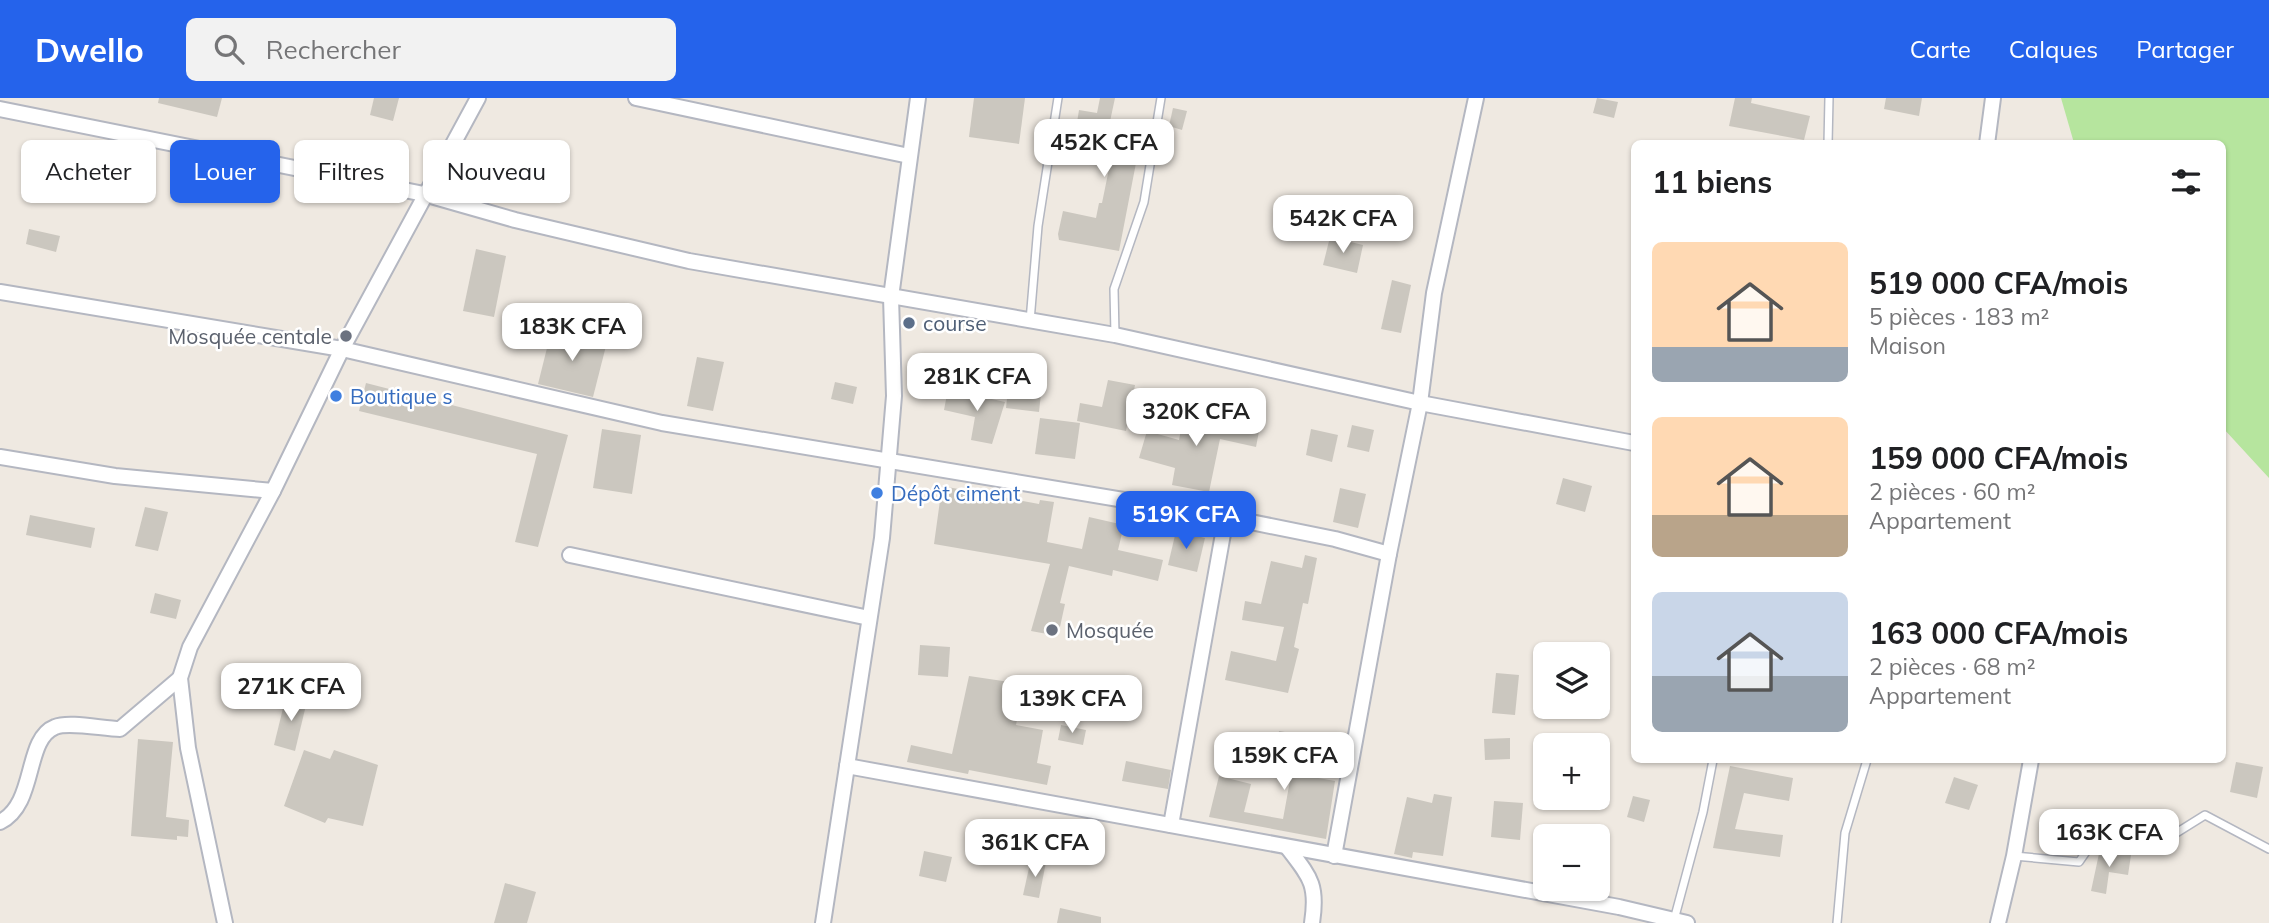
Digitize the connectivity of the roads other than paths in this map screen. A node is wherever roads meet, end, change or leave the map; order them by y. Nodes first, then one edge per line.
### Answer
1 (478, 98) edge
2 (636, 98) edge
3 (918, 98) edge
4 (1058, 98) edge
5 (1161, 98) edge
6 (1476, 98) edge
7 (1829, 98) edge
8 (1993, 98) edge
9 (0, 109) edge
10 (455, 140) edge
11 (1828, 140) edge
12 (1988, 140) edge
13 (909, 156) junction
14 (423, 194) edge
15 (423, 198) edge
16 (456, 203) edge
17 (0, 292) edge
18 (891, 297) junction
19 (1030, 321) junction
20 (1115, 335) junction
21 (342, 349) junction
22 (1420, 403) junction
23 (1631, 442) edge
24 (0, 457) edge
25 (891, 463) junction
26 (274, 491) junction
27 (1226, 517) junction
28 (1389, 554) junction
29 (570, 555) dead end
30 (869, 618) junction
31 (180, 678) junction
32 (1712, 763) edge
33 (1866, 763) edge
34 (2030, 763) edge
35 (847, 766) junction
36 (0, 822) edge
37 (1171, 825) junction
38 (1287, 846) junction
39 (2269, 849) edge
40 (1334, 856) junction
41 (2014, 856) junction
42 (1678, 922) edge
43 (225, 923) edge
44 (823, 923) edge
45 (1312, 923) edge
46 (1837, 923) edge
47 (1998, 923) edge

1 - 10 street
2 - 13 street
3 - 13 street
4 - 19 lane
5 - 20 lane
6 - 22 street
7 - 11 lane
8 - 12 street
9 - 14 street
13 - 18 street
15 - 21 street
16 - 18 street
17 - 21 street
18 - 19 street
18 - 25 street
19 - 20 street
20 - 22 street
21 - 25 street
21 - 26 street
22 - 23 street
22 - 28 street
24 - 26 street
25 - 27 street
25 - 30 street
26 - 31 street
27 - 28 street
27 - 37 street
28 - 40 street
29 - 30 street
30 - 35 street
31 - 36 street
31 - 43 street
32 - 42 lane
33 - 46 lane
34 - 41 street
35 - 37 street
35 - 44 street
37 - 38 street
38 - 40 street
38 - 45 street
39 - 41 lane
40 - 42 street
41 - 47 street

